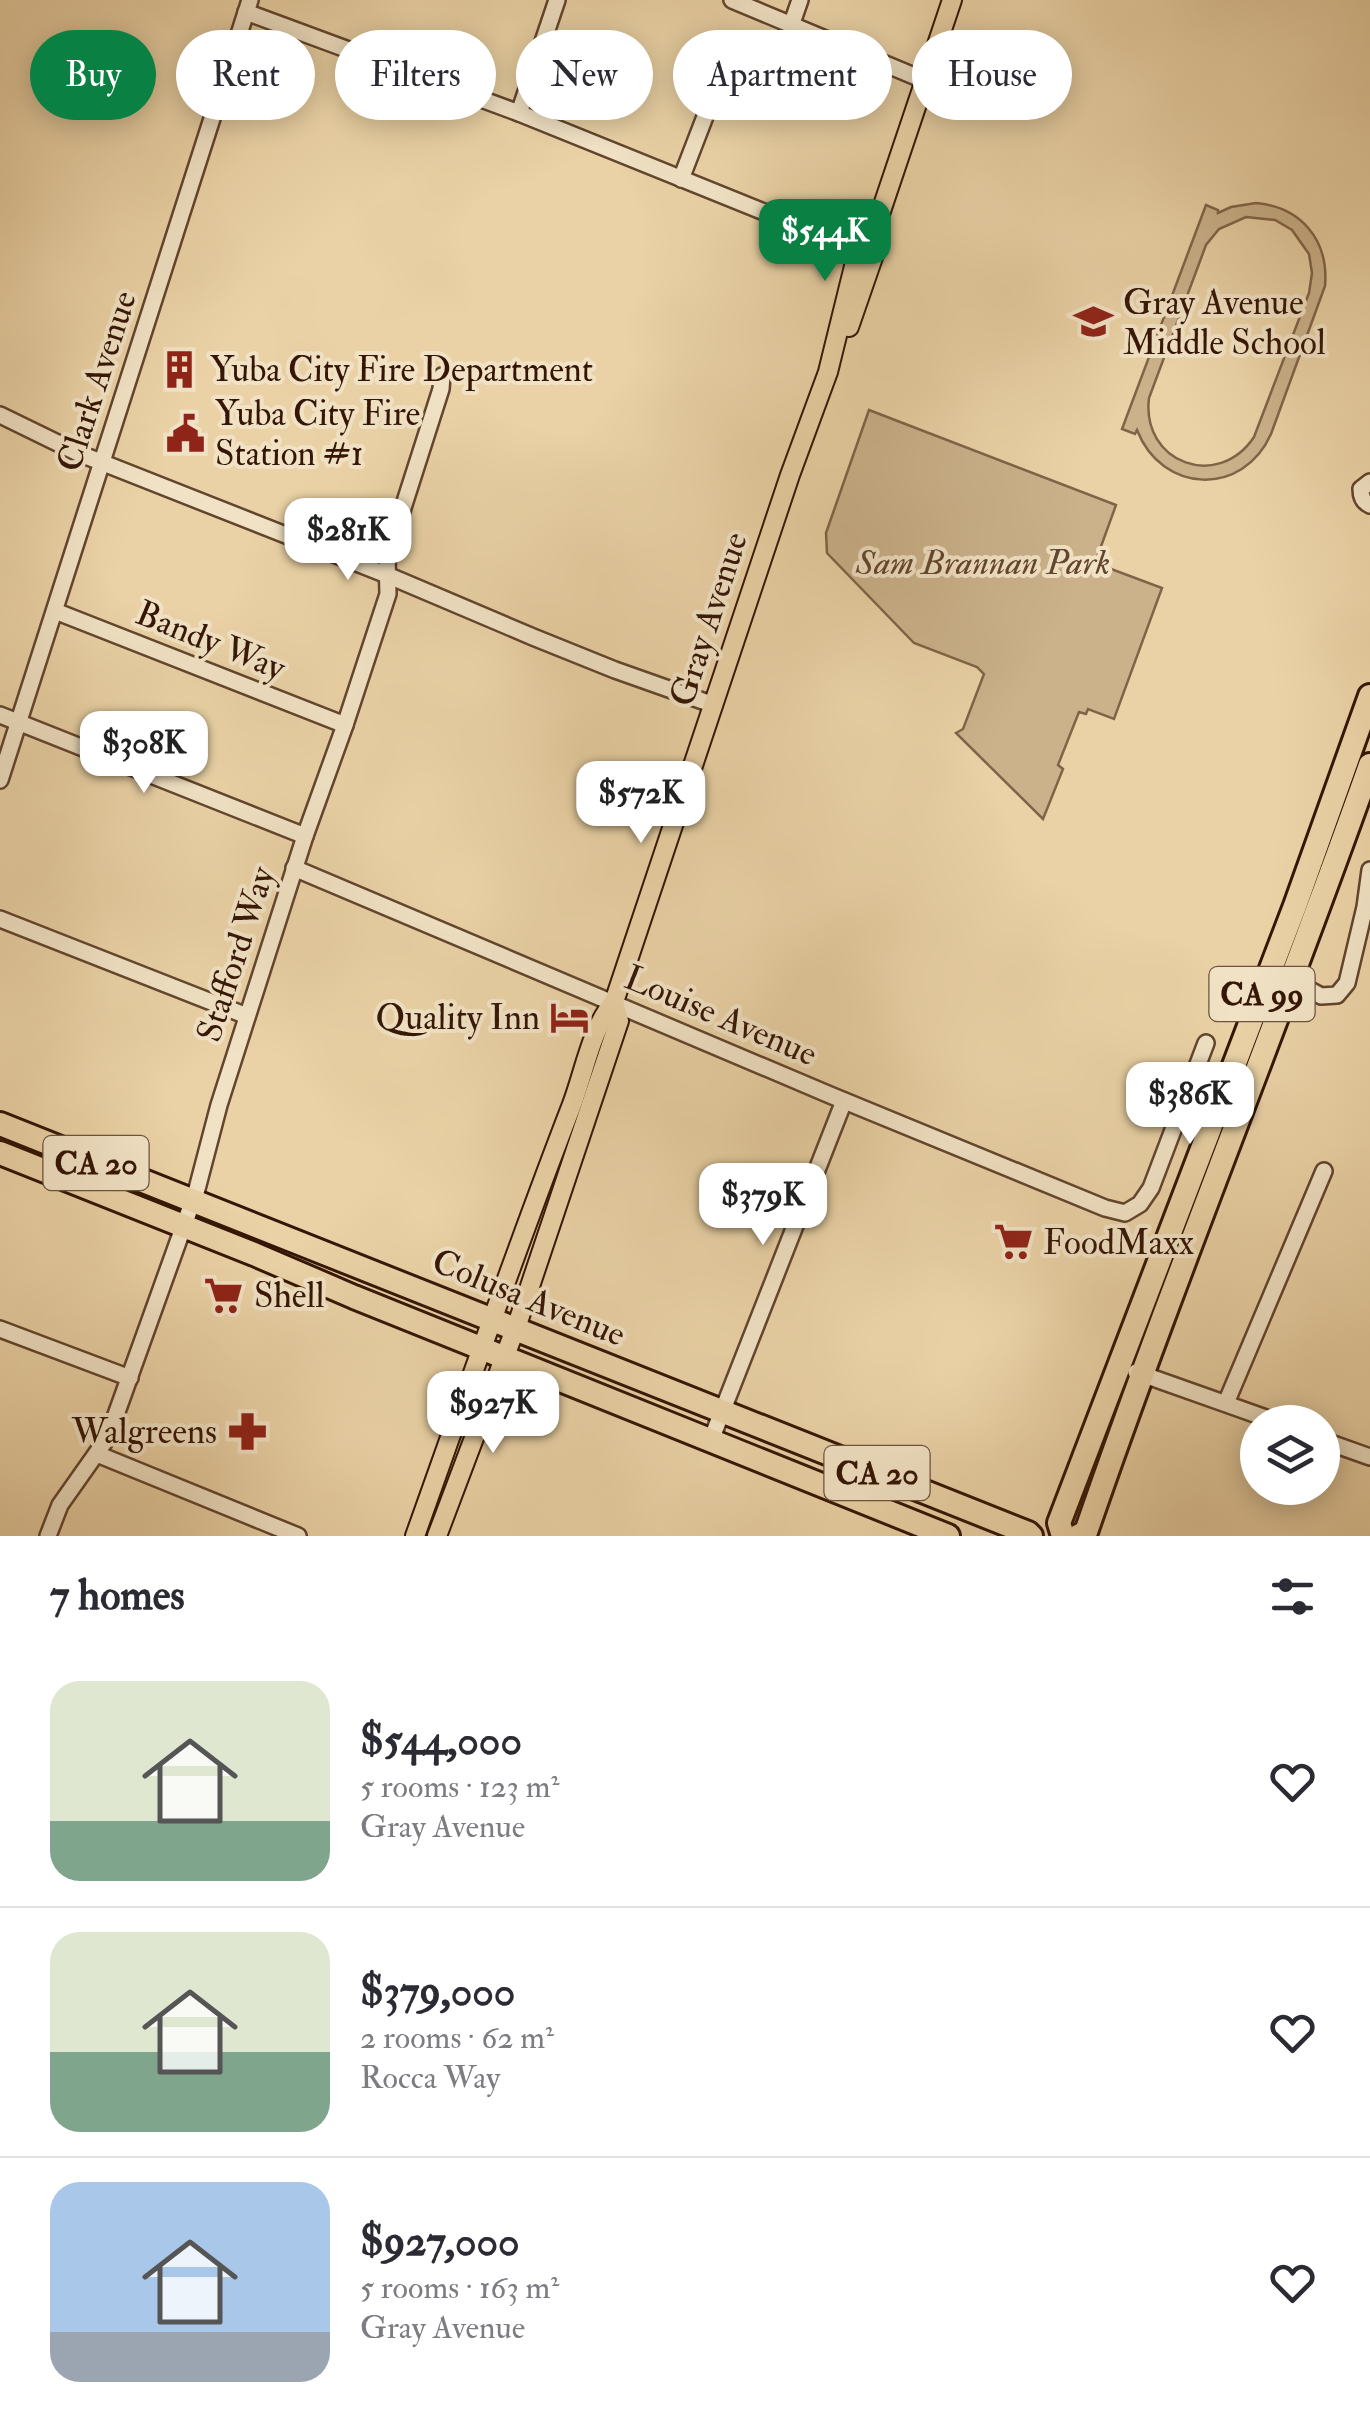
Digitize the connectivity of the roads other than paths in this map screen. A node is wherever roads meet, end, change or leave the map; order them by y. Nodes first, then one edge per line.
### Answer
1 (556, 0) edge
2 (732, 0) edge
3 (800, 0) edge
4 (952, 0) edge
5 (248, 6) edge
6 (792, 24) junction
7 (546, 30) edge
8 (942, 30) edge
9 (912, 74) edge
10 (516, 112) edge
11 (536, 120) edge
12 (704, 120) edge
13 (912, 120) edge
14 (681, 180) junction
15 (875, 229) junction
16 (858, 250) junction
17 (828, 372) junction
18 (442, 376) dead end
19 (0, 415) edge
20 (102, 462) junction
21 (1370, 482) edge
22 (1370, 505) edge
23 (387, 575) junction
24 (55, 611) junction
25 (1370, 696) edge
26 (714, 704) junction
27 (0, 715) edge
28 (18, 722) junction
29 (345, 725) junction
30 (1370, 765) edge
31 (0, 780) edge
32 (304, 836) junction
33 (294, 868) junction
34 (1370, 870) edge
35 (0, 919) edge
36 (1292, 980) junction
37 (614, 1002) junction
38 (247, 1016) junction
39 (1206, 1043) dead end
40 (844, 1101) junction
41 (0, 1124) edge
42 (0, 1153) edge
43 (1324, 1171) dead end
44 (192, 1201) junction
45 (184, 1226) junction
46 (493, 1320) junction
47 (515, 1329) junction
48 (0, 1330) edge
49 (482, 1348) junction
50 (504, 1358) junction
51 (1129, 1369) junction
52 (130, 1378) junction
53 (1226, 1403) junction
54 (1240, 1408) edge
55 (723, 1412) junction
56 (712, 1440) junction
57 (1340, 1447) edge
58 (97, 1454) junction
59 (1370, 1458) edge
60 (48, 1536) edge
61 (298, 1536) edge
62 (415, 1536) edge
63 (438, 1536) edge
64 (948, 1536) edge
65 (1030, 1536) edge
66 (1063, 1536) edge
67 (1078, 1536) edge

1 - 7 street
2 - 6 street
3 - 6 street
4 - 8 main road, Gray Avenue
5 - 10 street
5 - 20 street, Clark Avenue
6 - 9 street
11 - 14 street
12 - 14 street
13 - 15 main road, Gray Avenue
14 - 16 street
15 - 16 main road, Gray Avenue
15 - 17 main road, Gray Avenue
16 - 17 main road, Gray Avenue
17 - 26 main road, Gray Avenue
18 - 23 street, Stafford Way
19 - 20 street
20 - 23 street
20 - 24 street, Clark Avenue
21 - 22 street
23 - 26 street
23 - 29 street, Stafford Way
24 - 28 street, Clark Avenue
24 - 29 street, Bandy Way
25 - 51 highway, CA 99
26 - 37 main road, Gray Avenue
27 - 28 street
28 - 31 street, Clark Avenue
28 - 32 street
29 - 32 street, Stafford Way
30 - 36 highway, CA 99
32 - 33 street, Stafford Way
33 - 37 street, Louise Avenue
33 - 38 street, Stafford Way
34 - 36 street
35 - 38 street
36 - 51 highway, CA 99
37 - 40 street, Louise Avenue
37 - 46 main road, Gray Avenue
37 - 47 main road, Gray Avenue
38 - 44 street, Stafford Way
39 - 40 street, Louise Avenue
40 - 55 street
41 - 44 highway, Colusa Avenue / CA 20
42 - 45 highway, Colusa Avenue / CA 20
43 - 53 street
44 - 45 street, Stafford Way
44 - 46 highway, Colusa Avenue / CA 20
45 - 49 highway, Colusa Avenue / CA 20
45 - 52 street, Stafford Way
46 - 47 highway, Colusa Avenue / CA 20
46 - 49 main road, Gray Avenue
47 - 50 main road, Gray Avenue
47 - 55 highway, Colusa Avenue / CA 20
48 - 52 street
49 - 50 highway, Colusa Avenue / CA 20
49 - 62 main road, Gray Avenue
50 - 56 highway, Colusa Avenue / CA 20
50 - 63 main road, Gray Avenue
51 - 53 street
51 - 66 highway, CA 99
51 - 67 highway, CA 99
52 - 58 street, Stafford Way
53 - 54 street
55 - 56 street
55 - 65 highway, Colusa Avenue / CA 20
56 - 64 highway, Colusa Avenue / CA 20
57 - 59 street
58 - 60 street, Stafford Way
58 - 61 street

